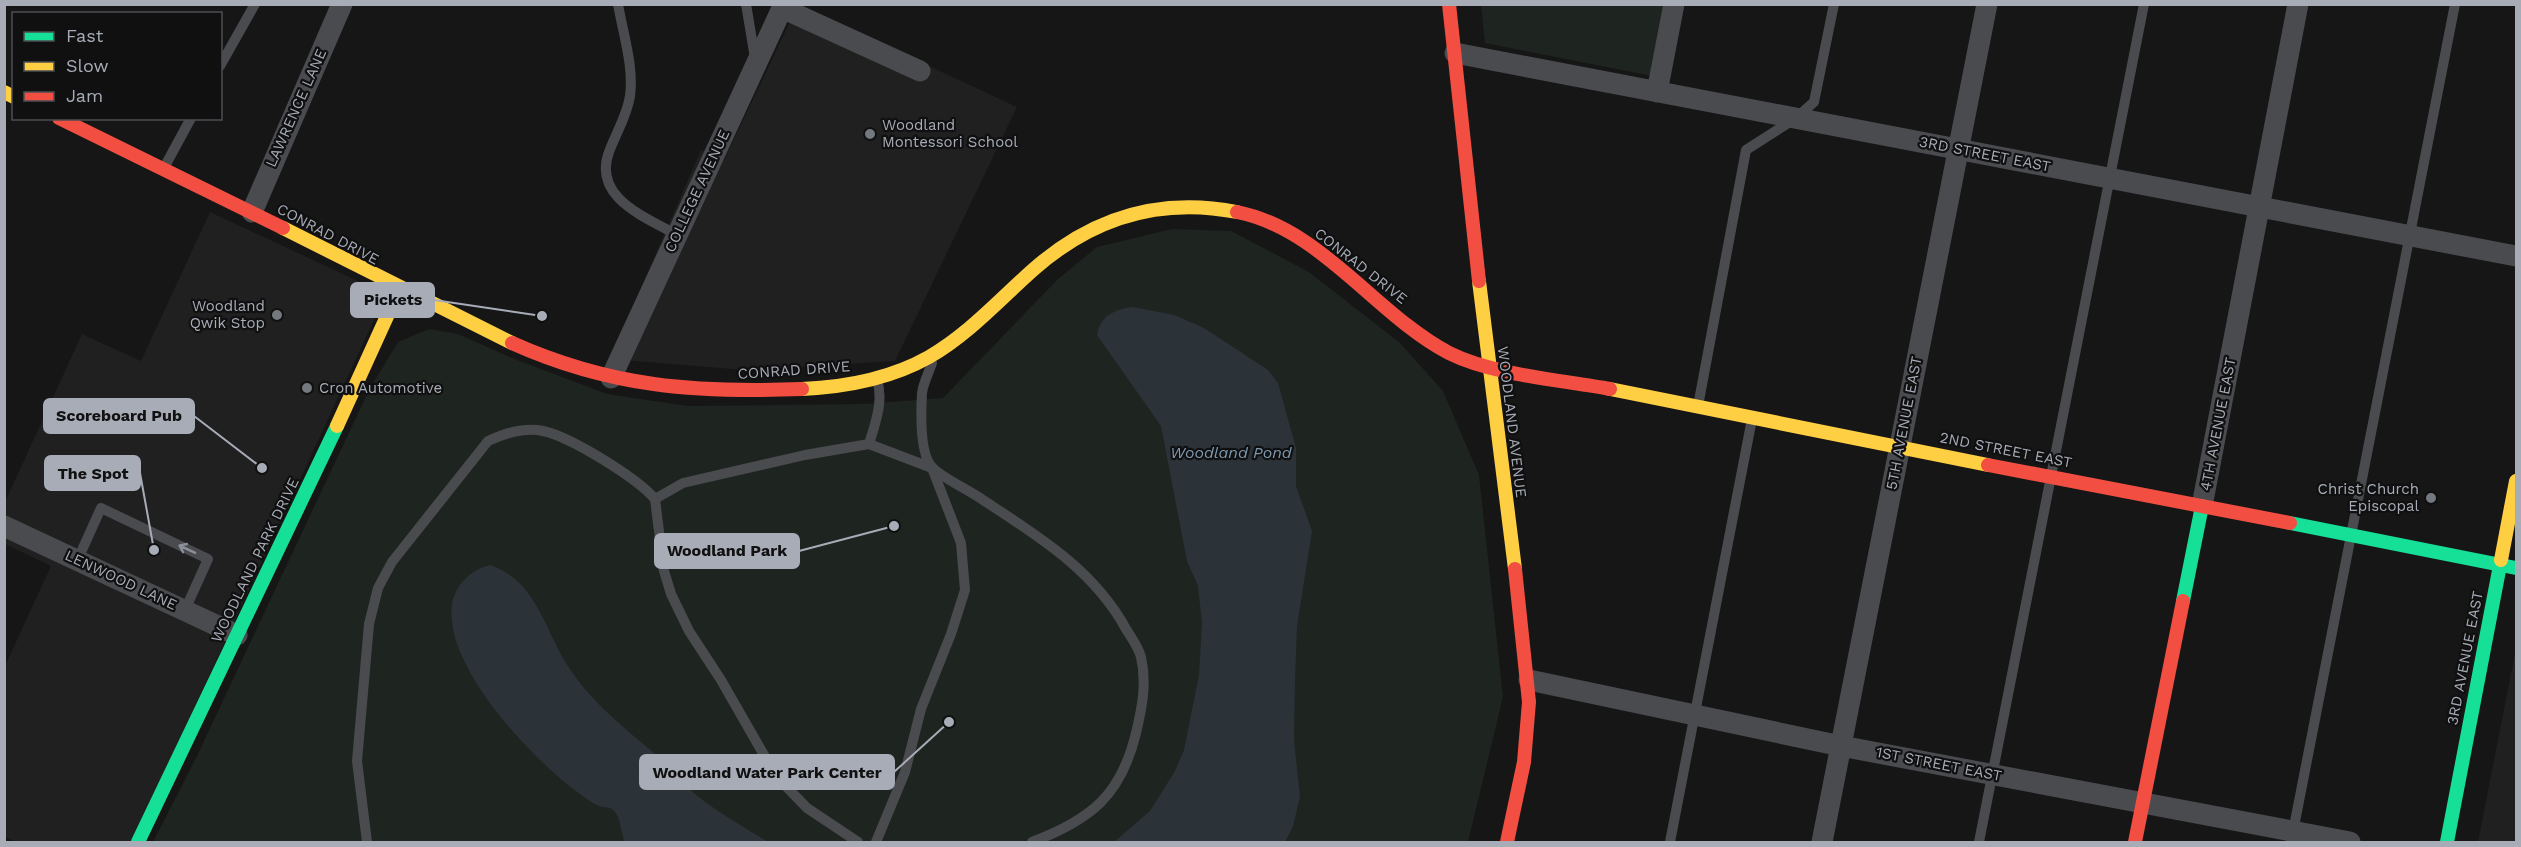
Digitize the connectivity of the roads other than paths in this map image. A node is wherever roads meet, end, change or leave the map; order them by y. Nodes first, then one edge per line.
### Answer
1 (255, 4) edge
2 (342, 4) edge
3 (618, 4) edge
4 (746, 4) edge
5 (1449, 4) edge
6 (1674, 4) edge
7 (1834, 4) edge
8 (1987, 4) edge
9 (2144, 4) edge
10 (2298, 4) edge
11 (2455, 4) edge
12 (783, 6) edge
13 (1455, 53) junction
14 (222, 62) edge
15 (756, 64) junction
16 (920, 71) dead end
17 (1657, 92) junction
18 (1796, 118) junction
19 (63, 120) edge
20 (190, 120) edge
21 (1958, 149) junction
22 (163, 169) junction
23 (2110, 178) junction
24 (2260, 207) junction
25 (252, 212) junction
26 (677, 236) junction
27 (2411, 236) junction
28 (2517, 256) edge
29 (399, 290) junction
30 (934, 355) junction
31 (1489, 368) junction
32 (611, 378) junction
33 (877, 378) junction
34 (1698, 406) junction
35 (1753, 418) junction
36 (869, 444) junction
37 (1900, 446) junction
38 (932, 468) junction
39 (2053, 476) junction
40 (2517, 480) edge
41 (655, 499) junction
42 (2202, 506) junction
43 (4, 526) edge
44 (2350, 535) junction
45 (78, 559) junction
46 (2500, 564) junction
47 (2517, 568) edge
48 (185, 610) junction
49 (237, 635) junction
50 (1529, 680) junction
51 (1695, 716) junction
52 (1841, 746) junction
53 (1992, 774) junction
54 (2143, 802) junction
55 (364, 820) junction
56 (2292, 837) edge
57 (138, 843) edge
58 (362, 843) edge
59 (367, 843) edge
60 (858, 843) edge
61 (876, 843) edge
62 (1032, 843) edge
63 (1507, 843) edge
64 (1670, 843) edge
65 (1821, 843) edge
66 (1979, 843) edge
67 (2135, 843) edge
68 (2350, 843) edge
69 (2446, 843) edge

1 - 14 lane
2 - 25 street, LAWRENCE LANE
3 - 26 lane
4 - 15 lane
5 - 13 street, WOODLAND AVENUE
6 - 17 street
7 - 18 lane
8 - 21 street, 5TH AVENUE EAST
9 - 23 lane
10 - 24 street, 4TH AVENUE EAST
11 - 27 lane
12 - 15 street, COLLEGE AVENUE
12 - 16 street
13 - 17 street, 3RD STREET EAST
13 - 31 street, WOODLAND AVENUE
15 - 26 street, COLLEGE AVENUE
17 - 18 street, 3RD STREET EAST
18 - 21 street, 3RD STREET EAST
18 - 34 lane
19 - 22 street, CONRAD DRIVE
20 - 22 lane
21 - 23 street, 3RD STREET EAST
21 - 37 street, 5TH AVENUE EAST
22 - 25 street, CONRAD DRIVE
23 - 24 street, 3RD STREET EAST
23 - 39 lane
24 - 27 street, 3RD STREET EAST
24 - 42 street, 4TH AVENUE EAST
25 - 29 street, CONRAD DRIVE
26 - 32 street, COLLEGE AVENUE
27 - 28 street, 3RD STREET EAST
27 - 44 lane
29 - 32 street, CONRAD DRIVE
29 - 49 street, WOODLAND PARK DRIVE
30 - 31 street, CONRAD DRIVE
30 - 33 street, CONRAD DRIVE
30 - 38 lane
31 - 34 street, 2ND STREET EAST
31 - 50 street, WOODLAND AVENUE
32 - 33 street, CONRAD DRIVE
33 - 36 lane
34 - 35 street, 2ND STREET EAST
35 - 37 street, 2ND STREET EAST
35 - 51 lane
36 - 38 lane
36 - 41 lane
37 - 39 street, 2ND STREET EAST
37 - 52 street, 5TH AVENUE EAST
38 - 61 lane
38 - 62 lane
39 - 42 street, 2ND STREET EAST
39 - 53 lane
40 - 46 street, 3RD AVENUE EAST
41 - 55 lane
41 - 60 lane
42 - 44 street, 2ND STREET EAST
42 - 54 street, 4TH AVENUE EAST
43 - 45 street, LENWOOD LANE
44 - 46 street, 2ND STREET EAST
44 - 56 lane
45 - 48 street, LENWOOD LANE
48 -> 45 lane
46 - 47 street, 2ND STREET EAST
46 - 69 street, 3RD AVENUE EAST
48 - 49 street, LENWOOD LANE
49 - 57 street, WOODLAND PARK DRIVE
50 - 51 street, 1ST STREET EAST
50 - 63 street, WOODLAND AVENUE
51 - 52 street, 1ST STREET EAST
51 - 64 lane
52 - 53 street, 1ST STREET EAST
52 - 65 street, 5TH AVENUE EAST
53 - 54 street, 1ST STREET EAST
53 - 66 lane
54 - 56 street, 1ST STREET EAST
54 - 67 street, 4TH AVENUE EAST
55 - 58 lane
55 - 59 lane
56 - 68 street, 1ST STREET EAST

